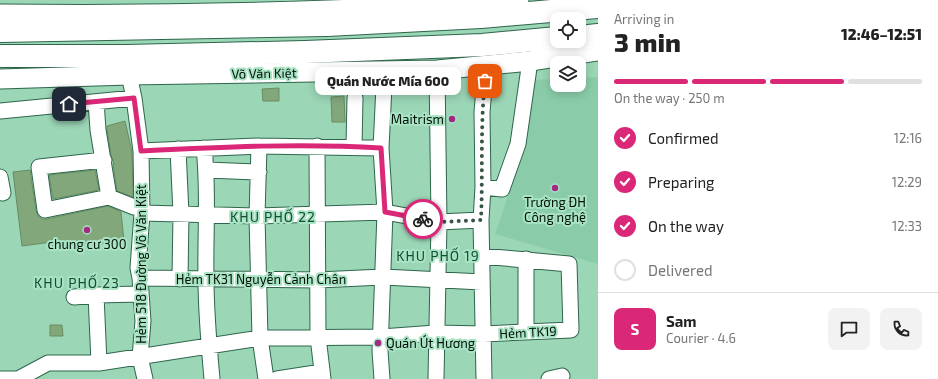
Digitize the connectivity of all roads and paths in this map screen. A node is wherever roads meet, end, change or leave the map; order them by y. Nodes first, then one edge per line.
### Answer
1 (229, 0) edge
2 (519, 0) edge
3 (598, 7) edge
4 (0, 14) edge
5 (80, 15) junction
6 (0, 31) edge
7 (598, 35) edge
8 (586, 36) edge
9 (550, 39) edge
10 (598, 51) edge
11 (0, 56) edge
12 (530, 61) junction
13 (486, 66) junction
14 (437, 70) junction
15 (129, 75) junction
16 (379, 78) junction
17 (0, 79) edge
18 (134, 98) junction
19 (355, 98) dead end
20 (96, 102) junction
21 (0, 111) edge
22 (259, 146) junction
23 (317, 146) junction
24 (354, 146) junction
25 (204, 148) junction
26 (381, 148) junction
27 (178, 149) junction
28 (141, 151) junction
29 (104, 160) junction
30 (207, 170) junction
31 (259, 172) junction
32 (0, 177) edge
33 (483, 187) junction
34 (3, 193) dead end
35 (109, 196) junction
36 (138, 210) junction
37 (385, 212) junction
38 (318, 213) junction
39 (180, 214) junction
40 (206, 215) junction
41 (257, 216) junction
42 (481, 220) junction
43 (439, 222) junction
44 (482, 256) junction
45 (526, 259) junction
46 (383, 277) junction
47 (140, 278) junction
48 (180, 279) junction
49 (206, 279) junction
50 (259, 280) junction
51 (318, 280) junction
52 (438, 280) junction
53 (482, 282) junction
54 (141, 294) junction
55 (96, 295) junction
56 (74, 297) dead end
57 (526, 332) junction
58 (436, 333) junction
59 (483, 334) junction
60 (318, 337) junction
61 (381, 337) junction
62 (260, 338) junction
63 (209, 345) junction
64 (140, 357) junction
65 (99, 363) junction
66 (323, 376) edge
67 (0, 379) edge
68 (145, 379) edge
69 (212, 379) edge
70 (266, 379) edge
71 (277, 379) edge
72 (382, 379) edge
73 (436, 379) edge
74 (484, 379) edge

1 - 5 main road
2 - 5 main road
3 - 6 highway
4 - 5 main road
7 - 8 highway
9 - 11 highway, Võ Văn Kiệt
10 - 12 main road, Võ Văn Kiệt
12 - 13 main road, Võ Văn Kiệt
12 - 33 street
13 - 14 main road, Võ Văn Kiệt
13 - 33 street
14 - 16 main road, Võ Văn Kiệt
14 - 43 street
15 - 16 main road, Võ Văn Kiệt
15 - 17 main road, Võ Văn Kiệt
15 - 18 street, Hẻm 518 Đường Võ Văn Kiệt
16 - 26 street
18 - 20 street
18 - 28 street, Hẻm 518 Đường Võ Văn Kiệt
19 - 24 street
20 - 21 street
20 - 29 street
22 - 23 street
22 - 25 street
22 - 31 street
23 - 24 street
23 - 38 street
24 - 26 street
25 - 27 street
25 - 30 street
26 - 37 street
27 - 28 street
27 - 39 street
28 - 36 street, Hẻm 518 Đường Võ Văn Kiệt
29 - 35 street
29 - 35 street
30 - 31 street
30 - 40 street
31 - 41 street
32 - 34 street
33 - 42 street
35 - 36 street
36 - 39 street
36 - 47 street, Hẻm 518 Đường Võ Văn Kiệt
37 - 38 street
37 - 43 street
37 - 46 street
38 - 41 street
38 - 51 street
39 - 40 street
39 - 48 street
40 - 41 street
40 - 49 street
41 - 50 street
42 - 43 street
42 - 44 street
43 - 52 street
44 - 45 street, Hẻm TK19
44 - 53 street
45 - 57 street
45 - 57 street, Hẻm TK19
46 - 51 street, Hẻm TK31 Nguyễn Cảnh Chân
46 - 52 street, Hẻm TK31 Nguyễn Cảnh Chân
46 - 61 street
47 - 48 street, Hẻm TK31 Nguyễn Cảnh Chân
47 - 54 street, Hẻm 518 Đường Võ Văn Kiệt
48 - 49 street, Hẻm TK31 Nguyễn Cảnh Chân
49 - 50 street, Hẻm TK31 Nguyễn Cảnh Chân
49 - 63 street
50 - 51 street, Hẻm TK31 Nguyễn Cảnh Chân
50 - 62 street
51 - 60 street
52 - 53 street, Hẻm TK31 Nguyễn Cảnh Chân
52 - 58 street
53 - 59 street
54 - 55 street
54 - 64 street, Hẻm 518 Đường Võ Văn Kiệt
55 - 56 street
55 - 65 street
57 - 59 street, Hẻm TK19
58 - 59 street, Hẻm TK19
58 - 61 street, Hẻm TK19
58 - 73 street
59 - 74 street
60 - 61 street, Hẻm TK19
60 - 62 street, Hẻm TK19
60 - 66 street
61 - 72 street
62 - 63 street, Hẻm TK19
62 - 70 street
63 - 64 street, Hẻm TK19
63 - 69 street
64 - 65 street, Hẻm TK19
64 - 68 street, Hẻm 518 Đường Võ Văn Kiệt
65 - 67 street, Hẻm TK19
66 - 71 street

